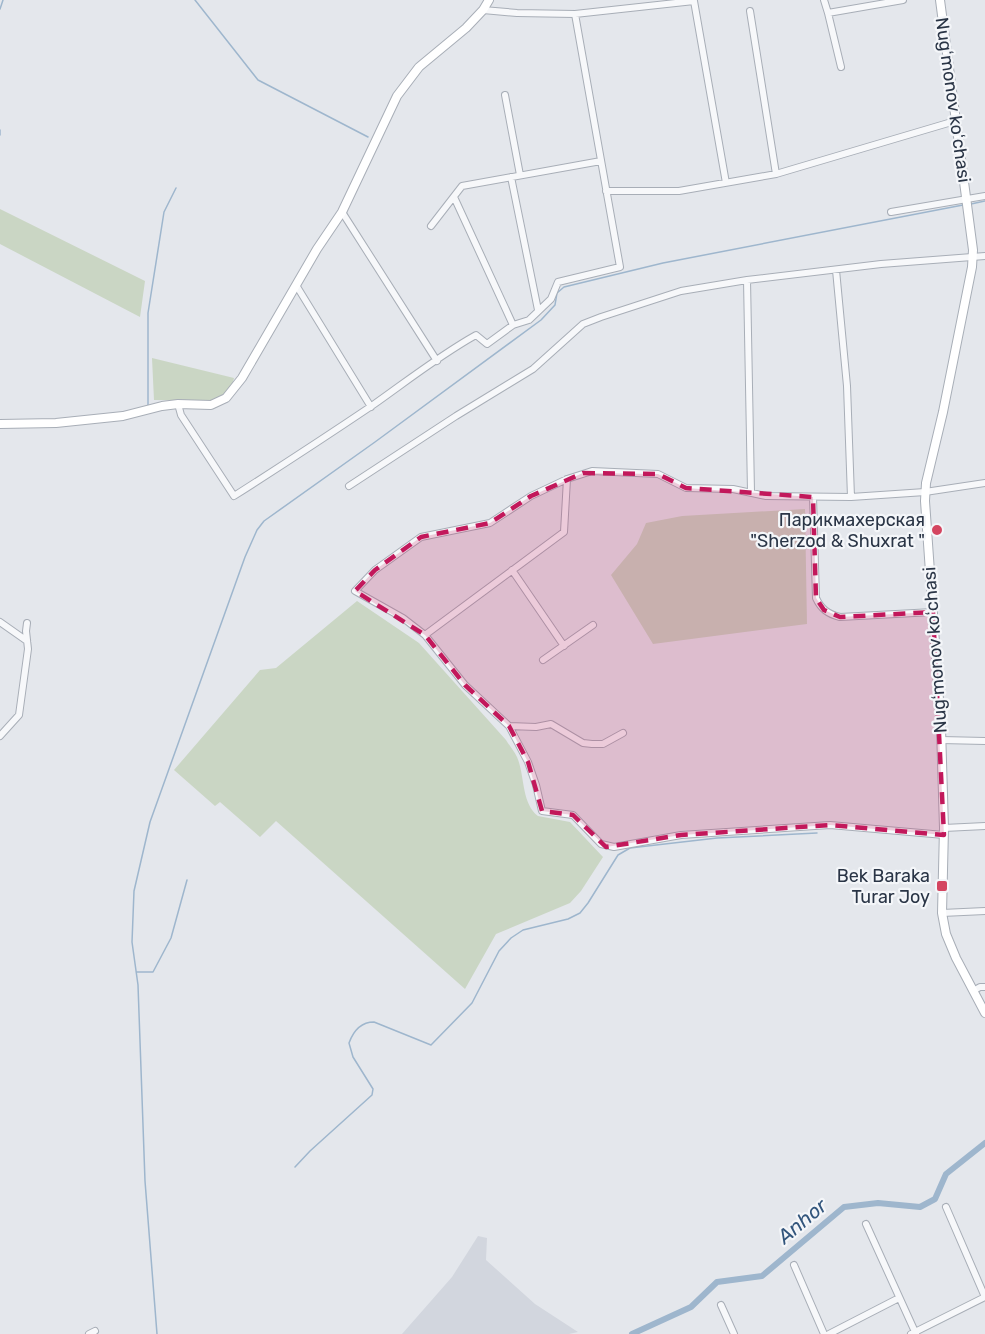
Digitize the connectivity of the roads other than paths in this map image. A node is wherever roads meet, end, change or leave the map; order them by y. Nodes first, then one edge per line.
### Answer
1 (489, 0) edge
2 (824, 0) edge
3 (903, 0) edge
4 (940, 0) edge
5 (483, 10) junction
6 (750, 11) dead end
7 (828, 13) junction
8 (575, 14) junction
9 (841, 67) dead end
10 (505, 95) dead end
11 (955, 121) junction
12 (601, 161) junction
13 (776, 174) junction
14 (520, 175) junction
15 (511, 177) junction
16 (726, 183) junction
17 (606, 191) junction
18 (985, 196) edge
19 (454, 197) junction
20 (966, 199) junction
21 (342, 212) junction
22 (891, 212) dead end
23 (431, 226) dead end
24 (985, 256) edge
25 (972, 257) junction
26 (836, 270) junction
27 (747, 280) junction
28 (296, 285) junction
29 (538, 310) junction
30 (513, 325) junction
31 (437, 361) junction
32 (178, 404) junction
33 (370, 407) junction
34 (0, 424) edge
35 (567, 479) junction
36 (985, 483) edge
37 (349, 486) dead end
38 (751, 492) junction
39 (925, 492) junction
40 (813, 497) junction
41 (851, 497) junction
42 (512, 570) junction
43 (933, 612) junction
44 (0, 622) edge
45 (27, 623) dead end
46 (593, 625) dead end
47 (425, 634) junction
48 (27, 641) junction
49 (564, 646) junction
50 (543, 660) dead end
51 (509, 726) junction
52 (623, 733) dead end
53 (0, 736) edge
54 (941, 740) junction
55 (985, 741) edge
56 (985, 826) edge
57 (944, 831) junction
58 (985, 911) edge
59 (942, 913) junction
60 (985, 987) edge
61 (973, 991) junction
62 (985, 1013) edge
63 (946, 1207) dead end
64 (866, 1224) dead end
65 (794, 1265) dead end
66 (985, 1297) edge
67 (899, 1298) junction
68 (721, 1305) dead end
69 (914, 1333) edge
70 (734, 1334) edge
71 (824, 1334) edge
72 (829, 1334) edge

1 - 5 main road
2 - 7 street
3 - 7 street
4 - 11 main road, Nugʻmonov koʻchasi
5 - 8 street
5 - 21 main road
6 - 13 street
7 - 9 street
8 - 12 street
8 - 16 street
10 - 14 street
11 - 13 street
11 - 20 main road, Nugʻmonov koʻchasi
12 - 14 street
12 - 17 street
13 - 16 street
14 - 15 street
15 - 19 street
15 - 29 street
16 - 17 street
17 - 29 street
18 - 20 street
19 - 23 street
19 - 30 street
20 - 22 street
20 - 25 main road, Nugʻmonov koʻchasi
21 - 28 main road
21 - 31 street
24 - 25 street
25 - 26 street
25 - 39 main road, Nugʻmonov koʻchasi
26 - 27 street
26 - 41 street
27 - 37 street
27 - 38 street
28 - 32 main road
28 - 33 street
29 - 30 street
30 - 31 street
31 - 33 street
32 - 33 street
32 - 34 main road
35 - 38 street
35 - 42 street
35 - 47 street
36 - 39 street
38 - 40 street
39 - 41 street
39 - 43 main road, Nugʻmonov koʻchasi
40 - 41 street
40 - 43 street
42 - 47 street
42 - 49 street
43 - 54 main road, Nugʻmonov koʻchasi
44 - 48 street
45 - 48 street
46 - 49 street
47 - 51 street
48 - 53 street
49 - 50 street
51 - 52 street
51 - 57 street
54 - 55 street
54 - 57 main road, Nugʻmonov koʻchasi
56 - 57 street
57 - 59 main road, Nugʻmonov koʻchasi
58 - 59 street
59 - 61 main road, Nugʻmonov koʻchasi
60 - 61 street
61 - 62 main road, Nugʻmonov koʻchasi
63 - 66 street
64 - 67 street
65 - 71 street
66 - 69 street
67 - 69 street
67 - 72 street
68 - 70 street

